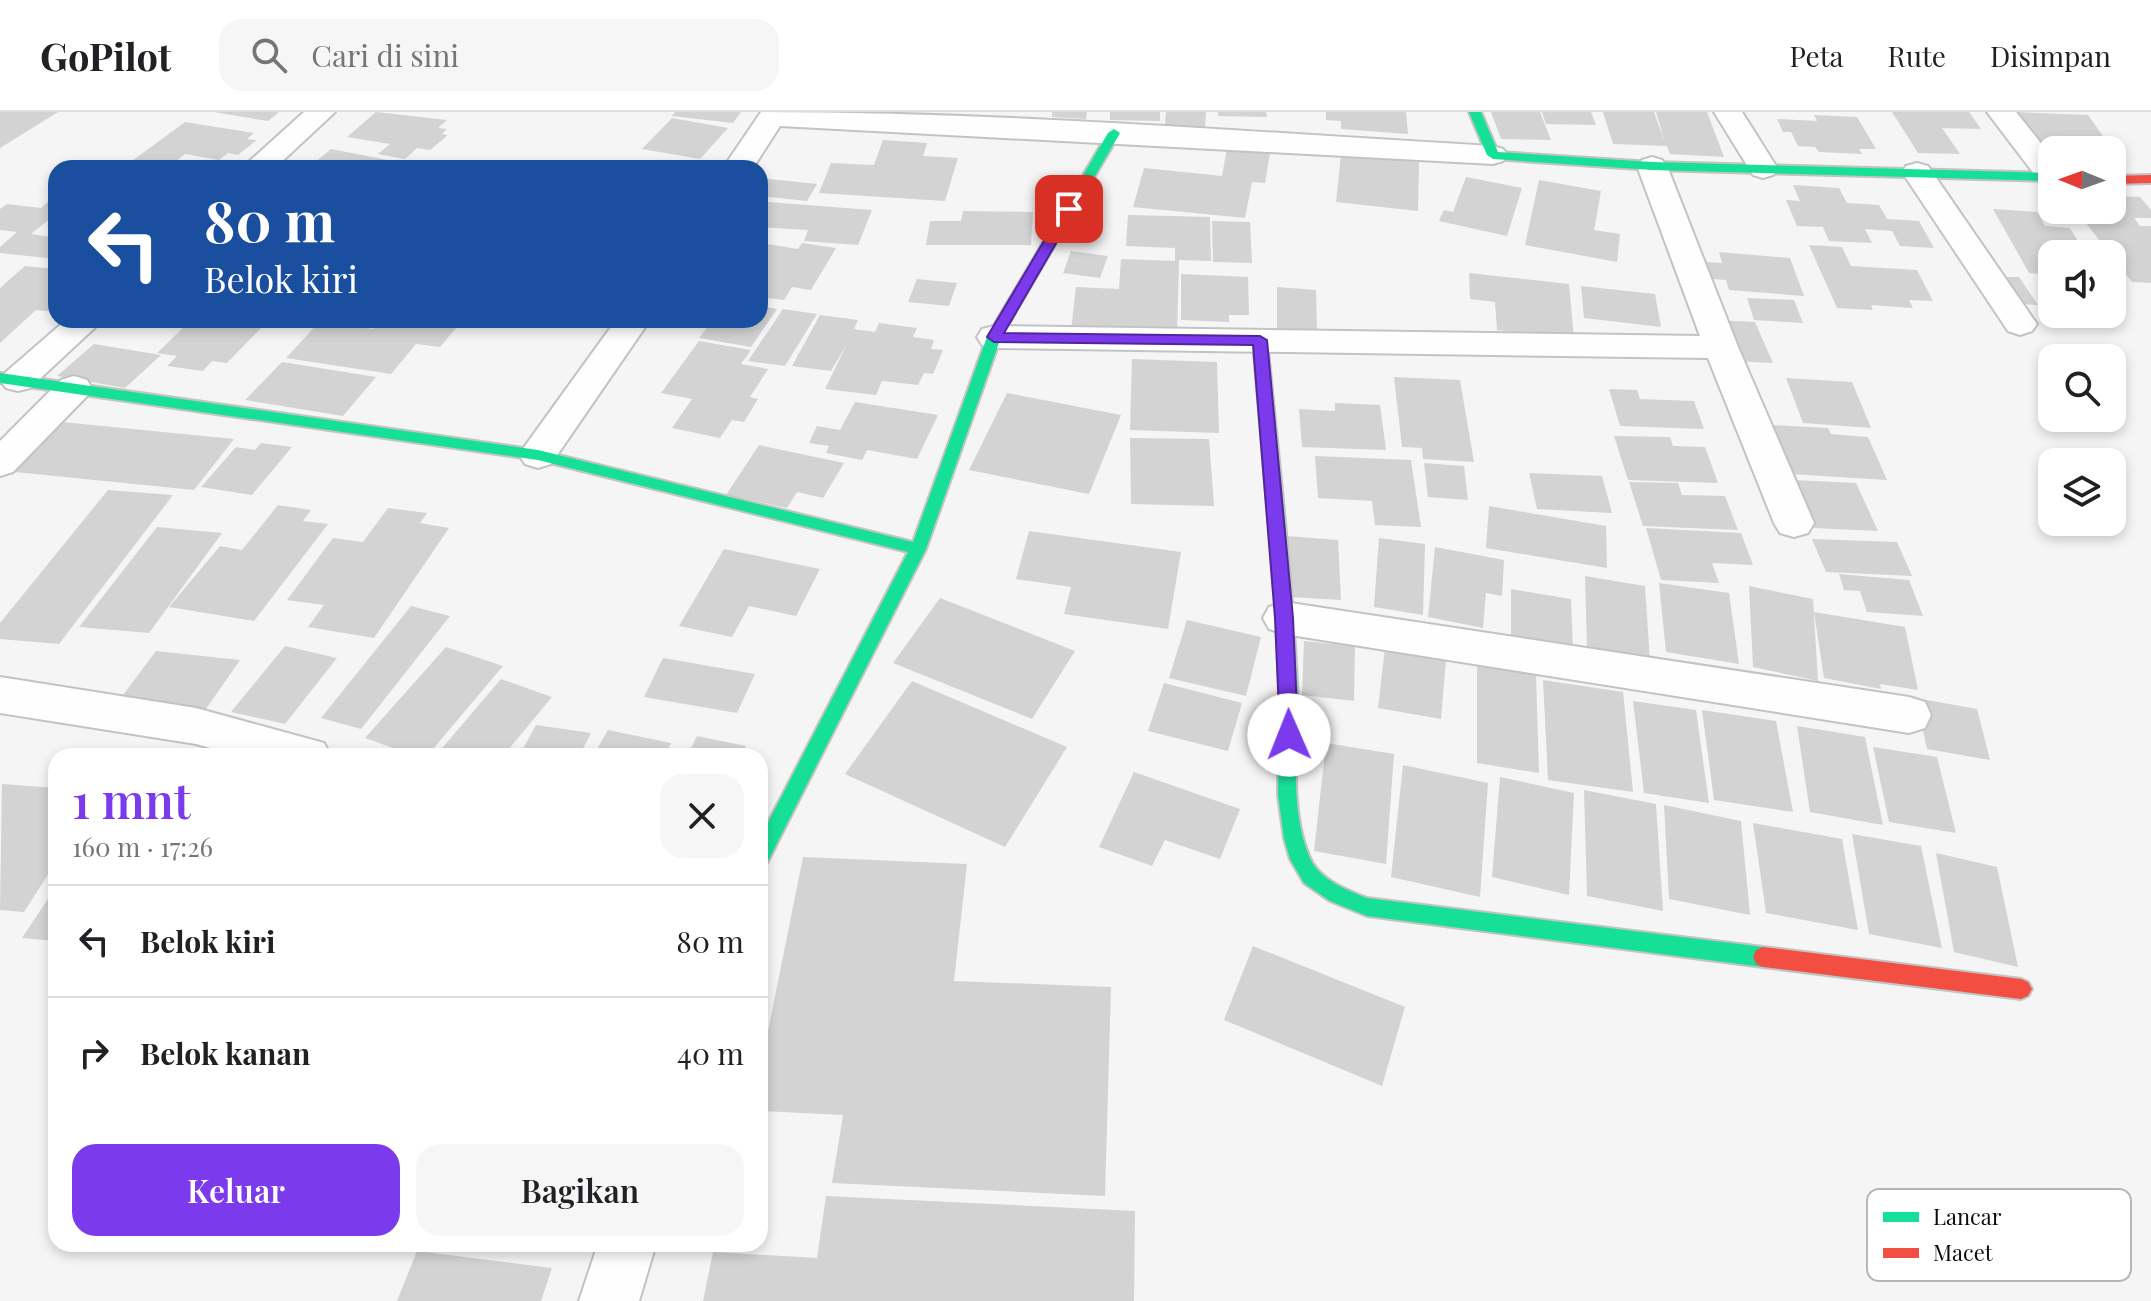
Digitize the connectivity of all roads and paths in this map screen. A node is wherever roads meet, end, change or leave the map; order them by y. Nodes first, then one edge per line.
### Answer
1 (321, 112) edge
2 (1475, 112) edge
3 (1728, 112) edge
4 (2001, 112) edge
5 (774, 115) edge
6 (1114, 133) junction
7 (1493, 155) junction
8 (2038, 159) edge
9 (266, 160) edge
10 (743, 160) edge
11 (1652, 166) junction
12 (1763, 169) junction
13 (1917, 172) junction
14 (2038, 176) edge
15 (2151, 179) edge
16 (2126, 180) edge
17 (2020, 324) dead end
18 (76, 328) edge
19 (627, 328) edge
20 (994, 337) junction
21 (1260, 340) junction
22 (1721, 347) junction
23 (9, 379) edge
24 (74, 388) junction
25 (538, 455) junction
26 (0, 463) edge
27 (1794, 523) dead end
28 (918, 549) junction
29 (1284, 618) junction
30 (0, 695) edge
31 (1909, 715) dead end
32 (278, 748) edge
33 (768, 841) edge
34 (2021, 989) dead end
35 (624, 1252) edge
36 (609, 1301) edge

1 - 9 street
2 - 7 street
3 - 12 street
4 - 8 street
5 - 6 street
5 - 10 street
6 - 7 street
6 - 20 street
7 - 11 street
11 - 12 street
11 - 22 street
12 - 13 street
13 - 14 street
13 - 17 street
15 - 16 street
18 - 23 street
19 - 25 street
20 - 21 street
20 - 28 street
21 - 22 street
21 - 29 street
22 - 27 street
23 - 24 street
24 - 25 street
24 - 26 street
25 - 28 street
28 - 33 street
29 - 31 street
29 - 34 street
30 - 32 street
35 - 36 street

